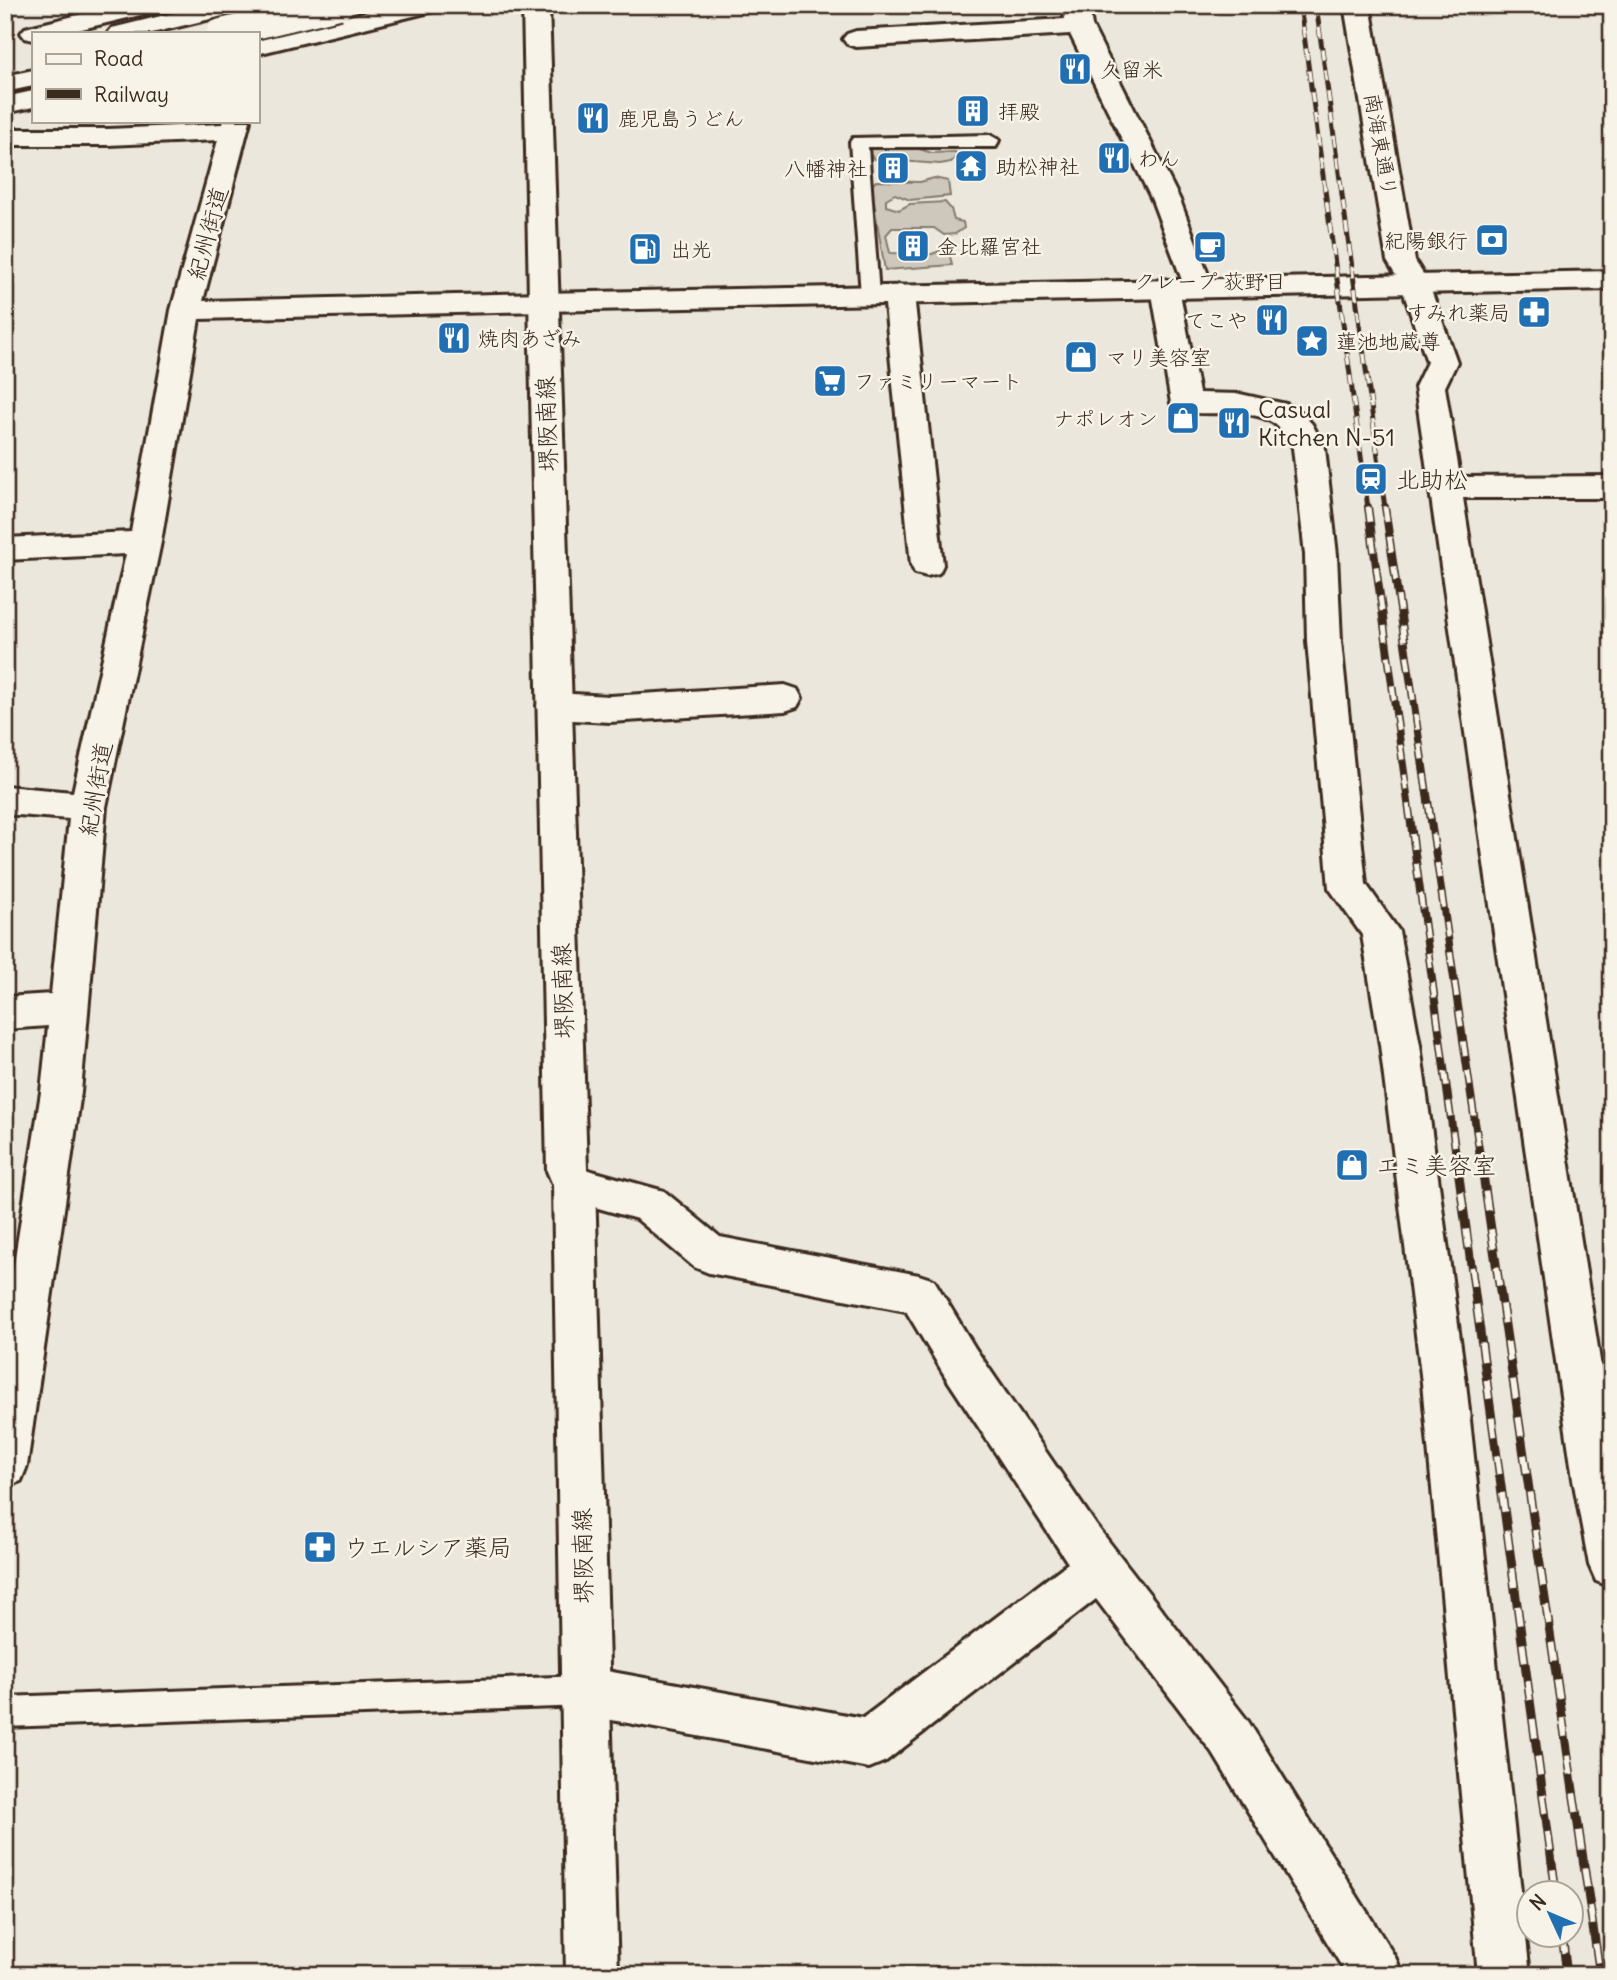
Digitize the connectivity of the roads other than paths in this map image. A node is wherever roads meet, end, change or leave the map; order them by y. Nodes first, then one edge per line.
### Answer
1 (152, 5) edge
2 (239, 5) edge
3 (267, 5) edge
4 (339, 5) edge
5 (429, 5) edge
6 (536, 5) edge
7 (1357, 5) edge
8 (1077, 16) edge
9 (63, 32) edge
10 (125, 32) edge
11 (225, 32) edge
12 (259, 33) edge
13 (856, 39) dead end
14 (259, 46) edge
15 (32, 78) edge
16 (5, 84) edge
17 (32, 99) edge
18 (5, 105) edge
19 (236, 126) edge
20 (5, 137) edge
21 (990, 144) dead end
22 (1612, 280) edge
23 (1414, 282) junction
24 (1182, 288) junction
25 (885, 294) junction
26 (543, 302) junction
27 (186, 310) junction
28 (1612, 487) edge
29 (1447, 488) junction
30 (145, 542) junction
31 (5, 549) edge
32 (927, 565) dead end
33 (785, 698) dead end
34 (554, 706) junction
35 (5, 800) edge
36 (89, 807) junction
37 (69, 1009) junction
38 (5, 1013) edge
39 (573, 1184) junction
40 (11, 1395) edge
41 (5, 1466) edge
42 (1604, 1479) edge
43 (1612, 1566) edge
44 (1099, 1568) junction
45 (585, 1691) junction
46 (5, 1712) edge
47 (592, 1975) edge
48 (1377, 1975) edge
49 (1504, 1975) edge

1 - 9 main road
2 - 10 main road
3 - 12 main road
4 - 11 main road, bridge
5 - 14 main road
6 - 26 main road, 堺阪南線
7 - 23 main road, 南海東通り
8 - 13 main road
8 - 24 main road
15 - 16 main road
17 - 18 main road
19 - 20 main road
19 - 27 main road, 紀州街道
21 - 25 lane
22 - 23 main road
23 - 24 main road
23 - 29 main road, 南海東通り
24 - 25 main road
24 - 49 main road
25 - 26 main road
25 - 32 main road
26 - 27 main road
26 - 34 main road, 堺阪南線
27 - 30 main road, 紀州街道
28 - 29 main road
29 - 42 main road, 南海東通り
30 - 31 main road
30 - 36 main road, 紀州街道
33 - 34 main road
34 - 39 main road, 堺阪南線
35 - 36 main road
36 - 37 main road, 紀州街道
37 - 38 main road
37 - 40 main road, 紀州街道
39 - 44 main road
39 - 45 main road, 堺阪南線
40 - 41 main road, 紀州街道
42 - 43 main road, 南海東通り
44 - 45 main road
44 - 48 main road
45 - 46 lane
45 - 47 main road, 堺阪南線

